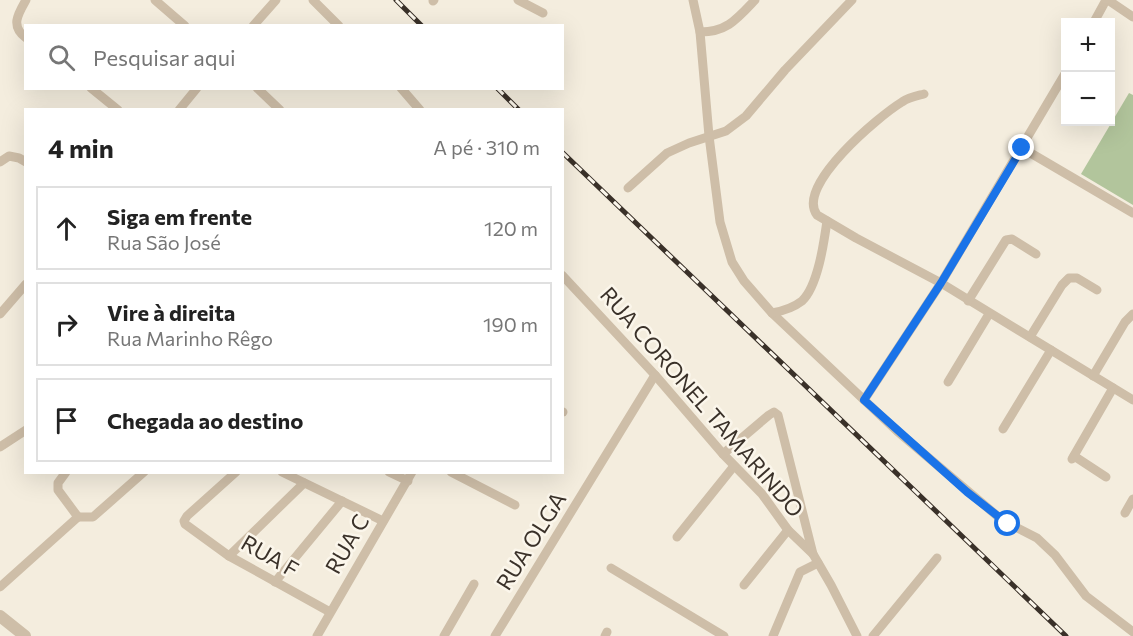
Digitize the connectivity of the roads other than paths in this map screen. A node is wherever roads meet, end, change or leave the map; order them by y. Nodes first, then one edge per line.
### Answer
1 (26, 0) edge
2 (155, 0) edge
3 (276, 0) edge
4 (313, 0) edge
5 (518, 0) edge
6 (693, 0) edge
7 (755, 0) edge
8 (852, 0) edge
9 (1107, 0) edge
10 (543, 13) dead end
11 (1133, 17) edge
12 (1096, 18) edge
13 (183, 24) edge
14 (255, 24) edge
15 (337, 24) edge
16 (700, 32) junction
17 (24, 36) edge
18 (1061, 79) edge
19 (93, 90) edge
20 (195, 90) edge
21 (259, 90) edge
22 (402, 90) edge
23 (924, 94) dead end
24 (116, 108) edge
25 (181, 108) edge
26 (278, 108) edge
27 (418, 108) edge
28 (709, 136) junction
29 (1022, 148) junction
30 (24, 161) edge
31 (0, 162) edge
32 (628, 188) dead end
33 (1133, 213) edge
34 (827, 221) junction
35 (1036, 254) dead end
36 (564, 277) edge
37 (941, 283) junction
38 (24, 286) edge
39 (1097, 290) dead end
40 (968, 301) junction
41 (772, 313) junction
42 (0, 314) edge
43 (989, 314) junction
44 (1133, 314) edge
45 (1030, 337) junction
46 (1051, 350) junction
47 (655, 375) junction
48 (1093, 376) junction
49 (948, 382) dead end
50 (1113, 388) junction
51 (864, 400) junction
52 (1133, 400) edge
53 (1003, 429) dead end
54 (24, 431) edge
55 (0, 447) edge
56 (723, 454) junction
57 (734, 466) junction
58 (65, 474) edge
59 (142, 474) edge
60 (234, 474) edge
61 (286, 474) edge
62 (455, 474) edge
63 (410, 477) edge
64 (1106, 477) dead end
65 (304, 483) junction
66 (342, 501) junction
67 (1132, 501) edge
68 (515, 505) dead end
69 (1125, 513) dead end
70 (78, 517) junction
71 (383, 521) junction
72 (788, 530) junction
73 (677, 537) dead end
74 (229, 556) junction
75 (815, 558) junction
76 (937, 558) dead end
77 (611, 568) dead end
78 (275, 582) junction
79 (474, 584) dead end
80 (744, 585) dead end
81 (0, 587) edge
82 (330, 612) junction
83 (0, 616) edge
84 (1133, 632) edge
85 (856, 635) edge
86 (25, 636) edge
87 (317, 636) edge
88 (444, 636) edge
89 (495, 636) edge
90 (724, 636) edge
91 (774, 636) edge
92 (873, 636) edge

1 - 17 street
2 - 13 street
3 - 14 street
4 - 15 street
5 - 10 street
6 - 16 street
7 - 16 street
8 - 28 street
9 - 11 street
9 - 12 street
16 - 28 street
18 - 29 street
19 - 24 street
20 - 25 street
21 - 26 street
22 - 27 street
23 - 34 street
28 - 32 street
28 - 41 street
29 - 33 street
29 - 37 street
30 - 31 street
34 - 37 street
34 - 41 street
35 - 40 street
36 - 47 street, RUA CORONEL TAMARINDO
37 - 40 street
37 - 51 street
38 - 42 street
39 - 45 street
40 - 43 street
41 - 51 street
43 - 45 street
43 - 49 street
44 - 48 street
45 - 46 street
46 - 48 street
46 - 53 street
47 - 56 street, RUA CORONEL TAMARINDO
47 - 89 street, RUA OLGA
48 - 50 street
50 - 52 street
50 - 64 street
51 - 84 street
54 - 55 street
56 - 57 street, RUA CORONEL TAMARINDO
56 - 75 street
57 - 72 street, RUA CORONEL TAMARINDO
57 - 73 street
58 - 70 street
59 - 70 street
60 - 74 street, RUA F
61 - 65 street
62 - 68 street
63 - 71 street, RUA C
65 - 66 street
65 - 74 street
66 - 71 street
66 - 78 street
67 - 69 street
70 - 81 street
71 - 82 street, RUA C
72 - 75 street, RUA CORONEL TAMARINDO
72 - 80 street
74 - 78 street, RUA F
75 - 85 street
75 - 91 street
76 - 92 street
77 - 90 street
78 - 82 street, RUA F
79 - 88 street
82 - 87 street, RUA C
83 - 86 street

